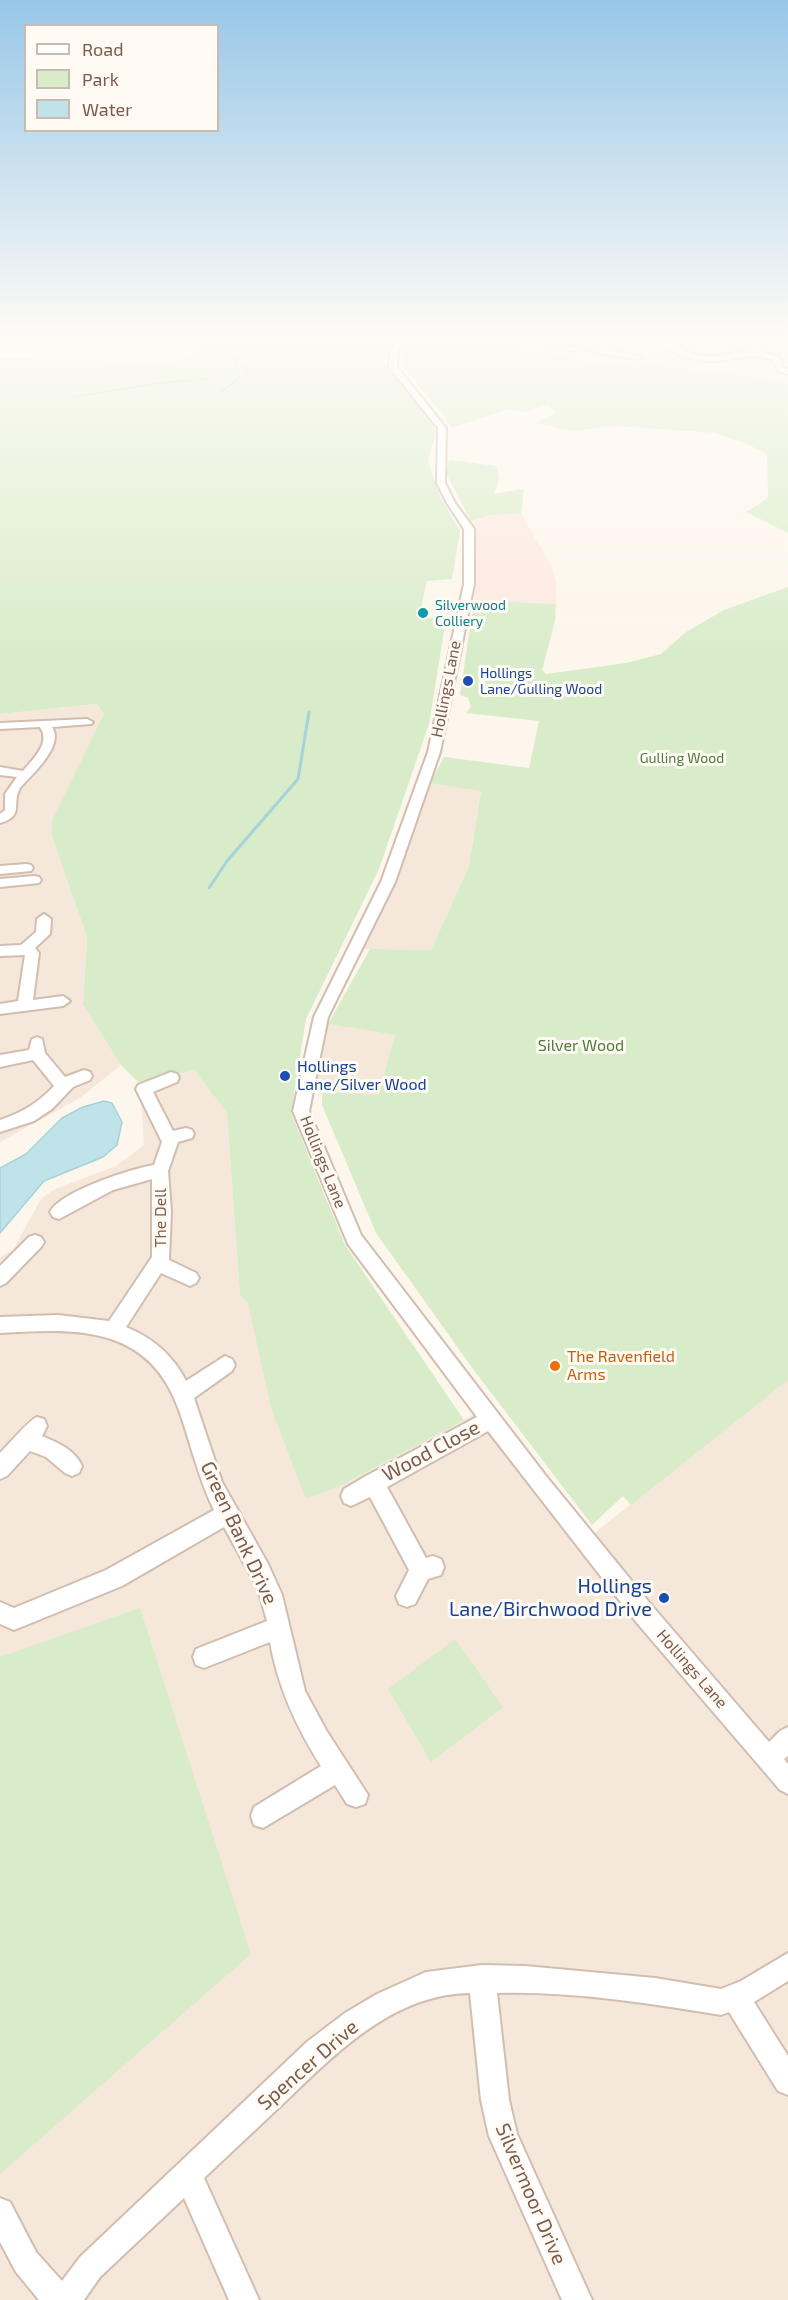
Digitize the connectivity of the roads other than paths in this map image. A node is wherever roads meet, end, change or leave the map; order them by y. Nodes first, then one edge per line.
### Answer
1 (442, 443) edge
2 (87, 722) dead end
3 (46, 724) junction
4 (0, 726) edge
5 (0, 771) edge
6 (27, 774) junction
7 (0, 819) edge
8 (0, 870) edge
9 (0, 883) edge
10 (44, 919) dead end
11 (25, 949) junction
12 (0, 951) edge
13 (63, 1001) dead end
14 (25, 1007) junction
15 (0, 1009) edge
16 (0, 1061) edge
17 (84, 1076) dead end
18 (171, 1078) dead end
19 (63, 1086) junction
20 (0, 1126) edge
21 (186, 1134) dead end
22 (168, 1138) junction
23 (160, 1171) junction
24 (59, 1212) dead end
25 (35, 1242) dead end
26 (159, 1264) junction
27 (0, 1278) edge
28 (190, 1278) dead end
29 (0, 1325) edge
30 (113, 1330) junction
31 (225, 1365) dead end
32 (183, 1395) junction
33 (490, 1420) junction
34 (72, 1466) dead end
35 (0, 1469) edge
36 (373, 1483) junction
37 (351, 1496) dead end
38 (227, 1514) junction
39 (407, 1596) dead end
40 (0, 1613) edge
41 (278, 1628) junction
42 (204, 1657) dead end
43 (788, 1738) edge
44 (768, 1759) junction
45 (338, 1769) junction
46 (788, 1782) edge
47 (356, 1795) dead end
48 (263, 1816) dead end
49 (788, 1966) edge
50 (482, 1978) junction
51 (736, 1998) junction
52 (788, 2081) edge
53 (188, 2175) junction
54 (0, 2212) edge
55 (58, 2300) edge
56 (68, 2300) edge
57 (244, 2300) edge
58 (577, 2300) edge

1 - 33 street, Hollings Lane
2 - 3 street
3 - 4 street
3 - 6 street
5 - 6 street
6 - 7 street
8 - 9 street
10 - 11 street
11 - 12 street
11 - 14 street
13 - 14 street
14 - 15 street
16 - 19 street
17 - 19 street
18 - 22 street
19 - 20 street
21 - 22 street
22 - 23 street, The Dell
23 - 24 street
23 - 26 street, The Dell
25 - 27 street
26 - 28 street, The Dell
26 - 30 street, The Dell
29 - 30 street, Green Bank Drive
30 - 32 street, Green Bank Drive
31 - 32 street
32 - 38 street, Green Bank Drive
33 - 36 street, Wood Close
33 - 44 street, Hollings Lane
34 - 35 street
36 - 37 street, Wood Close
36 - 39 street, Wood Close
38 - 40 street
38 - 41 street, Green Bank Drive
41 - 42 street
41 - 45 street, Green Bank Drive
43 - 44 street
44 - 46 street, Hollings Lane
45 - 47 street, Green Bank Drive
45 - 48 street
49 - 51 street, Spencer Drive
50 - 51 street, Spencer Drive
50 - 53 street, Spencer Drive
50 - 58 street, Silvermoor Drive
51 - 52 street
53 - 56 street, Spencer Drive
53 - 57 street
54 - 55 street

